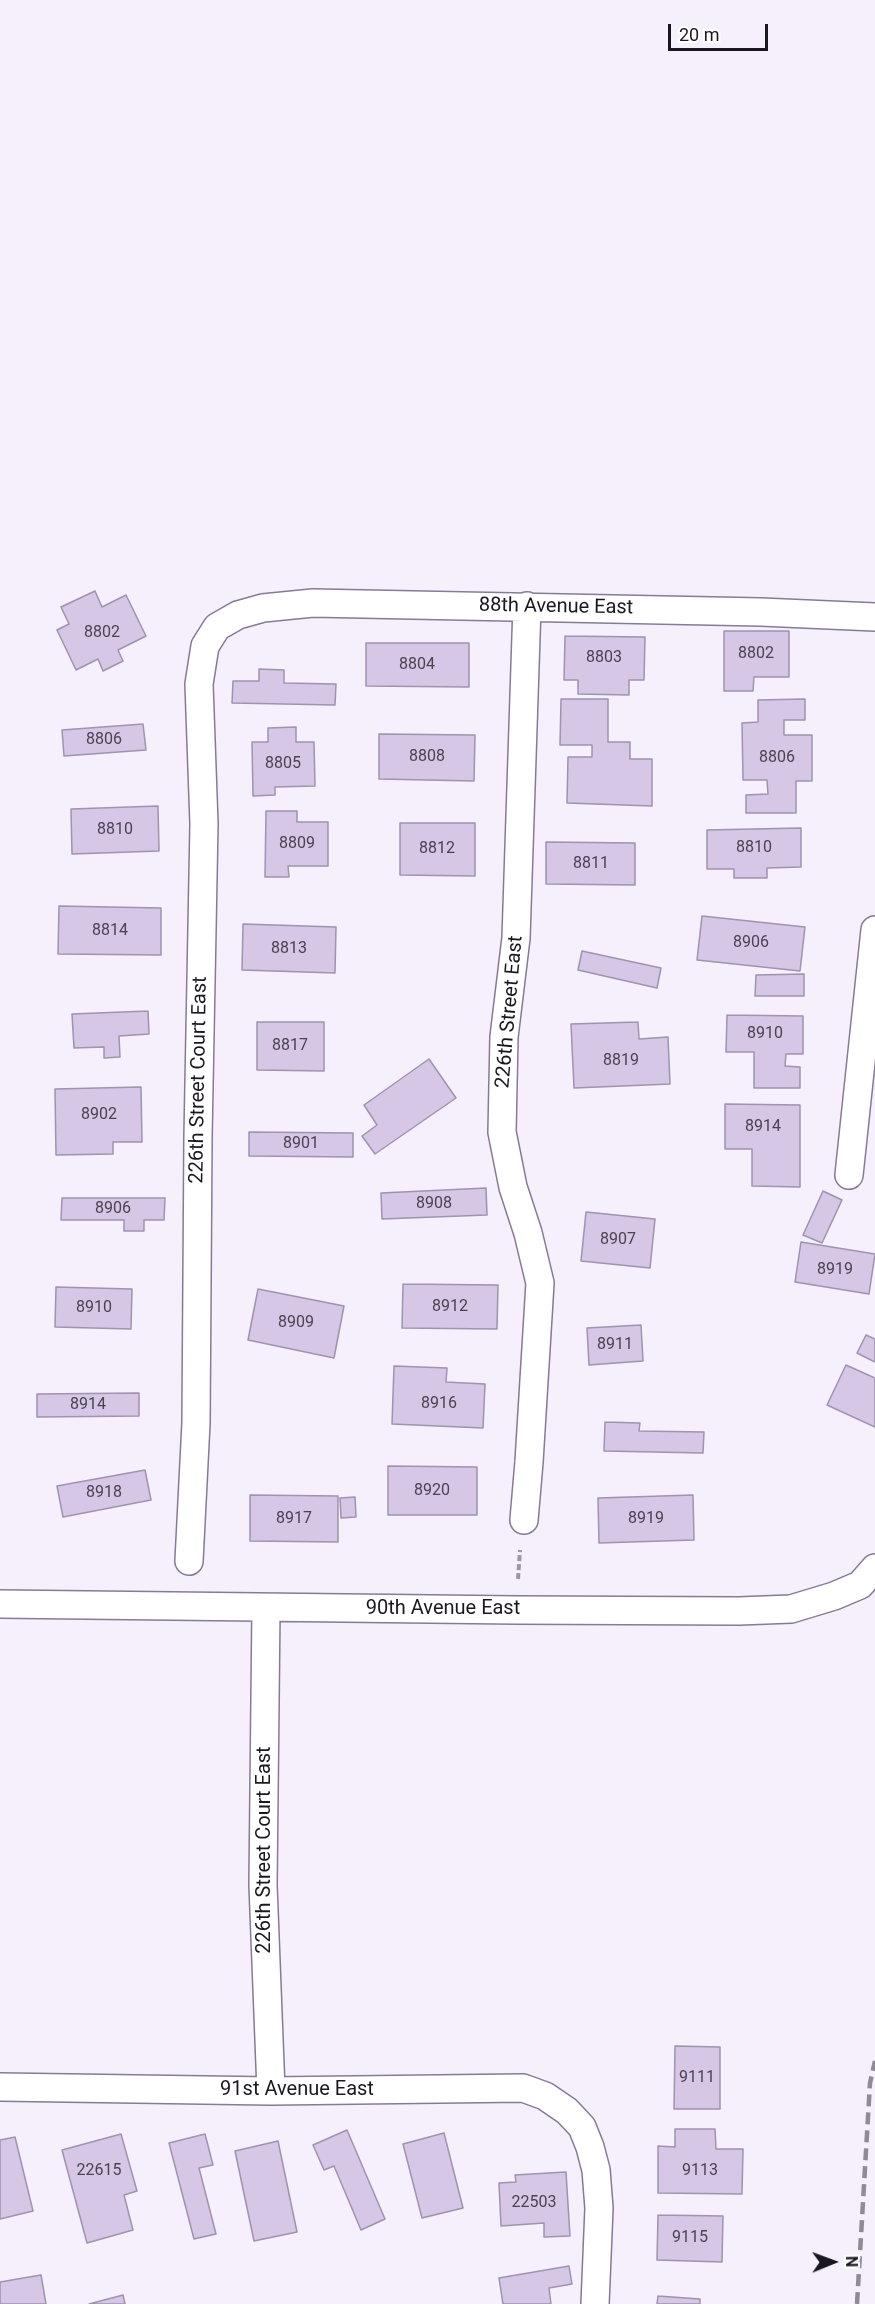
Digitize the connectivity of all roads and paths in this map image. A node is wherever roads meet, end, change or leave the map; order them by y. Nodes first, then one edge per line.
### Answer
1 (527, 606) junction
2 (238, 615) joint
3 (875, 617) edge
4 (874, 937) edge
5 (849, 1175) dead end
6 (524, 1520) joint
7 (189, 1561) dead end
8 (875, 1568) edge
9 (0, 1604) edge
10 (266, 1608) junction
11 (516, 1610) junction
12 (0, 2087) edge
13 (271, 2091) junction
14 (595, 2304) edge

1 - 2 street, 88th Avenue East
1 - 3 street, 88th Avenue East
1 - 6 street, 226th Street East
2 - 7 street, 226th Street Court East
4 - 5 street
6 - 11 path
8 - 11 street, 90th Avenue East
9 - 10 street, 90th Avenue East
10 - 11 street, 90th Avenue East
10 - 13 street, 226th Street Court East
12 - 13 street, 91st Avenue East
13 - 14 street, 91st Avenue East

